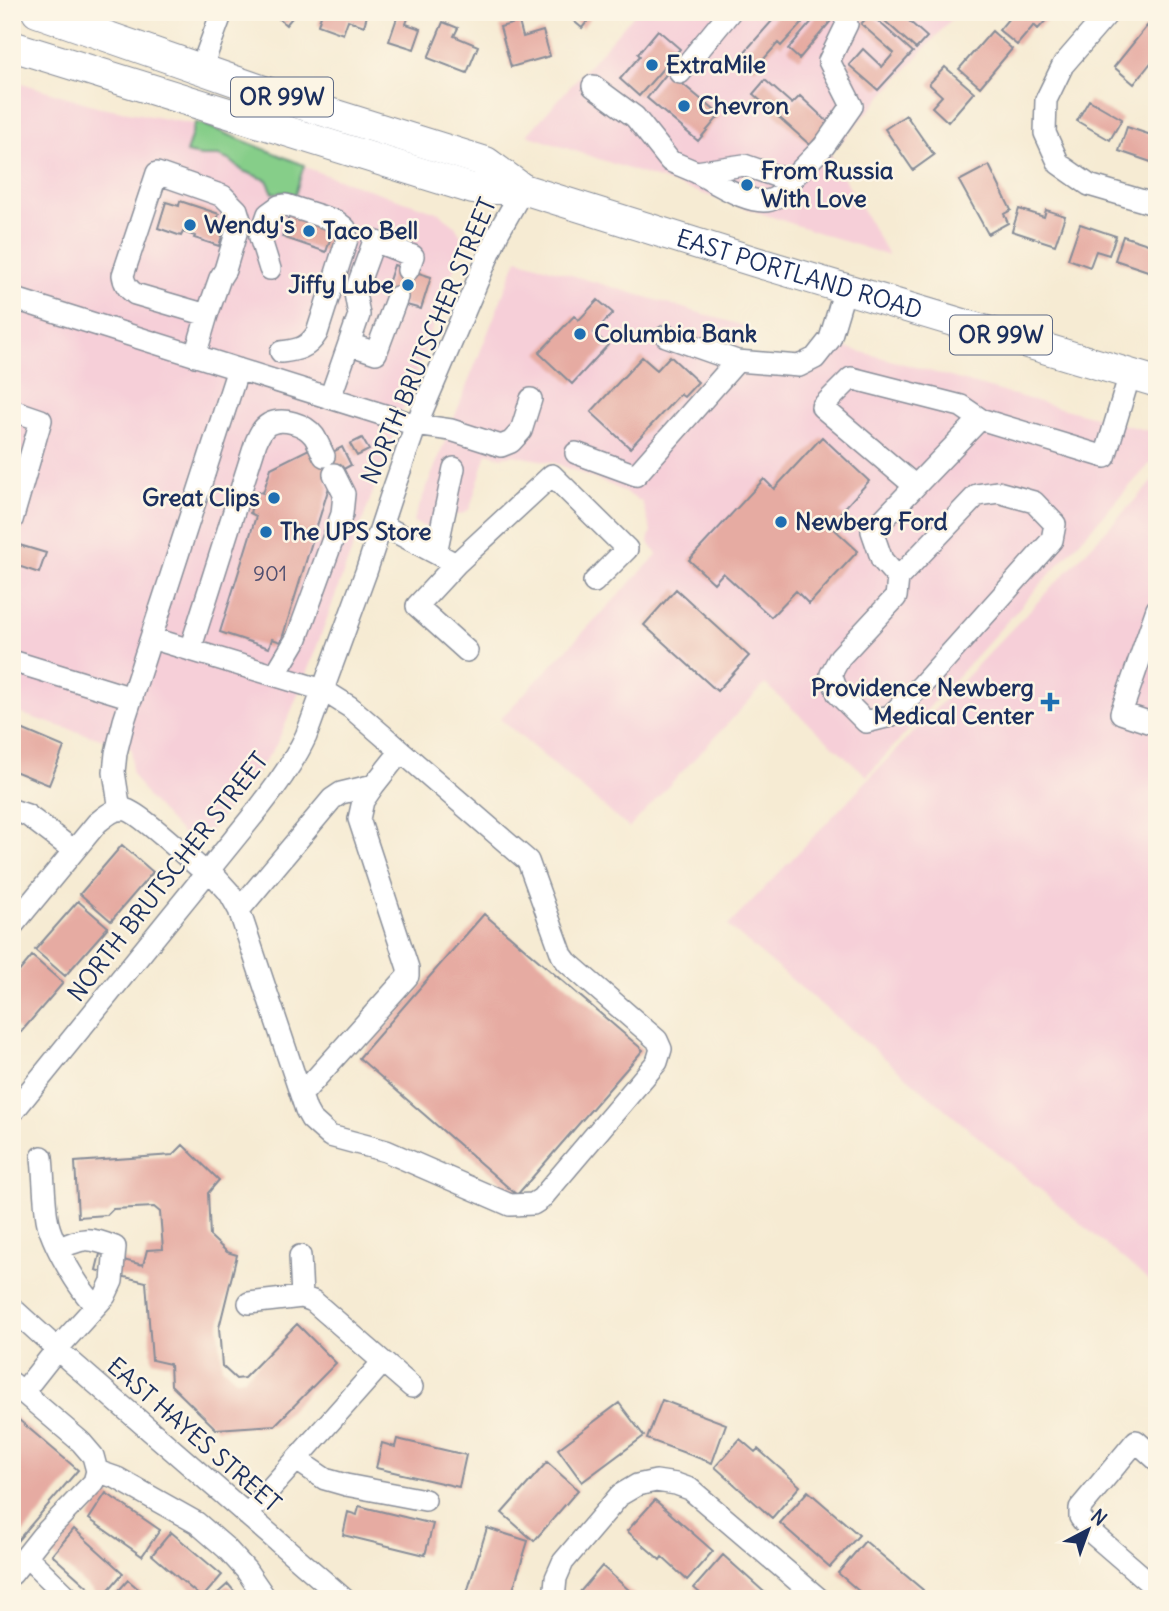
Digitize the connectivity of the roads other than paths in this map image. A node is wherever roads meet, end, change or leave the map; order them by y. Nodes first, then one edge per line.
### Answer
1 (37, 12) edge
2 (222, 12) edge
3 (730, 12) edge
4 (843, 12) edge
5 (1108, 12) edge
6 (12, 46) edge
7 (201, 69) junction
8 (680, 73) dead end
9 (593, 86) dead end
10 (696, 172) junction
11 (790, 181) junction
12 (523, 189) junction
13 (1157, 205) edge
14 (270, 269) dead end
15 (408, 270) dead end
16 (845, 289) junction
17 (397, 297) dead end
18 (12, 298) edge
19 (209, 311) junction
20 (666, 336) dead end
21 (349, 344) junction
22 (281, 352) dead end
23 (195, 356) junction
24 (737, 361) junction
25 (238, 369) junction
26 (1144, 378) edge
27 (330, 398) junction
28 (531, 399) dead end
29 (12, 410) edge
30 (980, 419) junction
31 (416, 425) junction
32 (218, 431) junction
33 (256, 442) junction
34 (576, 453) dead end
35 (454, 468) dead end
36 (915, 486) junction
37 (12, 520) edge
38 (382, 525) junction
39 (436, 553) junction
40 (457, 564) junction
41 (898, 578) junction
42 (594, 582) dead end
43 (1157, 609) edge
44 (151, 638) junction
45 (190, 650) junction
46 (467, 651) dead end
47 (12, 661) edge
48 (275, 676) junction
49 (323, 690) junction
50 (132, 698) junction
51 (1157, 725) edge
52 (401, 751) junction
53 (374, 785) junction
54 (12, 810) edge
55 (120, 810) junction
56 (74, 850) junction
57 (207, 872) junction
58 (239, 910) junction
59 (12, 926) edge
60 (301, 1095) junction
61 (12, 1113) edge
62 (42, 1157) dead end
63 (58, 1249) junction
64 (300, 1256) dead end
65 (302, 1297) junction
66 (249, 1303) dead end
67 (96, 1306) junction
68 (12, 1308) edge
69 (57, 1349) junction
70 (383, 1362) junction
71 (18, 1387) edge
72 (412, 1387) dead end
73 (297, 1460) junction
74 (1157, 1460) edge
75 (97, 1471) junction
76 (425, 1500) dead end
77 (247, 1515) junction
78 (26, 1556) junction
79 (12, 1573) edge
80 (1157, 1585) edge
81 (332, 1595) edge
82 (70, 1599) edge
83 (266, 1599) edge
84 (554, 1599) edge
85 (818, 1599) edge

1 - 7 highway, EAST PORTLAND ROAD / OR 99W
2 - 7 street
3 - 8 street
4 - 11 street
5 - 13 street
6 - 12 highway, EAST PORTLAND ROAD / OR 99W
7 - 12 highway, EAST PORTLAND ROAD / OR 99W
9 - 10 street
10 - 11 street
10 - 11 street
12 - 16 highway, EAST PORTLAND ROAD / OR 99W
12 - 31 street, NORTH BRUTSCHER STREET
14 - 22 street
15 - 21 street
16 - 24 street
16 - 26 highway, EAST PORTLAND ROAD / OR 99W
17 - 21 street
18 - 23 street
19 - 19 street
19 - 23 street
20 - 24 street
21 - 27 street
23 - 25 street
24 - 34 street
25 - 27 street
25 - 32 street
26 - 30 street
27 - 31 street
28 - 31 street
29 - 37 street
30 - 36 street
30 - 36 street
31 - 38 street, NORTH BRUTSCHER STREET
32 - 33 street
32 - 44 street
33 - 45 street
33 - 48 street
35 - 39 street
36 - 41 street
38 - 39 street
38 - 49 street, NORTH BRUTSCHER STREET
39 - 40 street
40 - 42 street
40 - 46 street
41 - 41 street
43 - 51 street
44 - 45 street
44 - 50 street
45 - 48 street
47 - 50 street
48 - 49 street
49 - 52 street
49 - 57 street, NORTH BRUTSCHER STREET
50 - 55 street
52 - 53 street
52 - 60 street
53 - 58 street
53 - 60 street
54 - 56 street
55 - 56 street
55 - 57 street
56 - 59 street
57 - 58 street
57 - 61 street, NORTH BRUTSCHER STREET
58 - 60 street
62 - 63 street
63 - 67 street
63 - 67 street
64 - 65 street
65 - 66 street
65 - 70 street
67 - 69 street
68 - 69 street, EAST HAYES STREET
69 - 71 street
69 - 77 street, EAST HAYES STREET
70 - 72 street
70 - 73 street
71 - 75 street
73 - 76 street
73 - 77 street
74 - 80 street
75 - 78 street
75 - 83 street
77 - 81 street, EAST HAYES STREET
78 - 79 street
78 - 82 street
84 - 85 street

